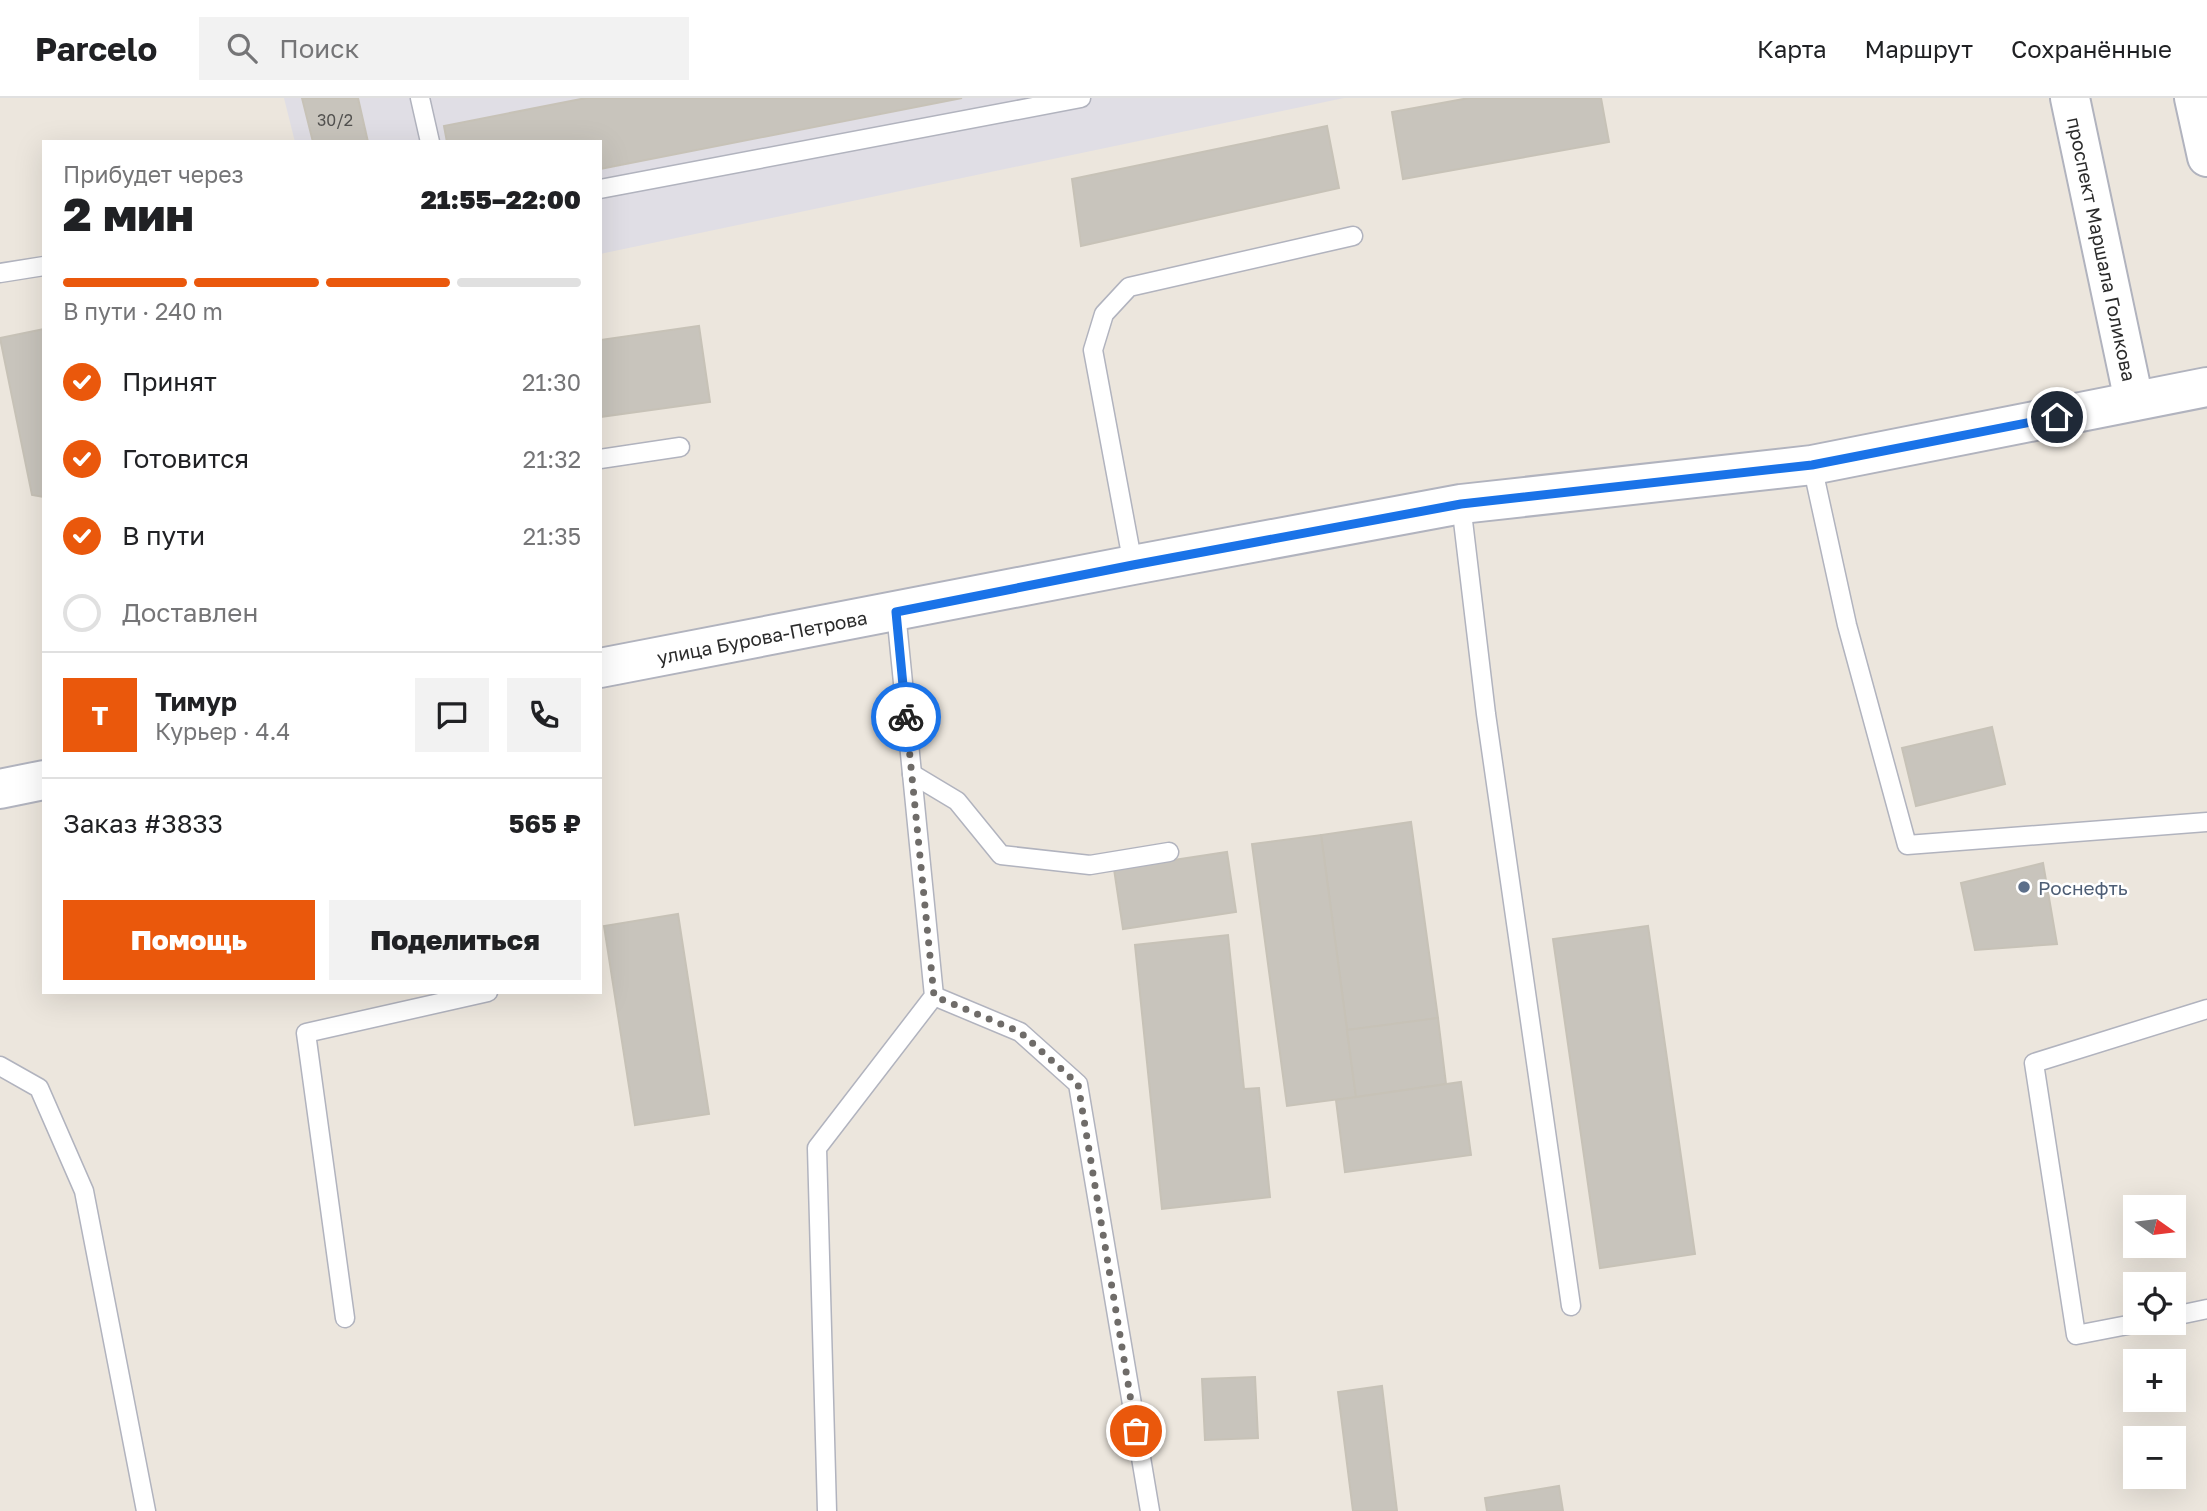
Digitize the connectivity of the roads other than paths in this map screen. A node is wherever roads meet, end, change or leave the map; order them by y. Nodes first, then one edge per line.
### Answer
1 (420, 98) edge
2 (1082, 98) edge
3 (2070, 98) edge
4 (2194, 98) edge
5 (430, 140) edge
6 (2207, 157) edge
7 (602, 189) edge
8 (1353, 236) dead end
9 (42, 266) edge
10 (0, 273) edge
11 (2207, 387) edge
12 (2134, 401) junction
13 (680, 447) dead end
14 (602, 459) edge
15 (1812, 465) junction
16 (1461, 504) junction
17 (1133, 565) junction
18 (896, 612) junction
19 (602, 668) edge
20 (912, 774) junction
21 (42, 780) edge
22 (0, 789) edge
23 (2207, 822) edge
24 (1169, 852) dead end
25 (479, 994) edge
26 (934, 996) junction
27 (2207, 1009) edge
28 (0, 1066) edge
29 (1571, 1306) dead end
30 (2207, 1309) edge
31 (2186, 1313) edge
32 (345, 1318) dead end
33 (2123, 1326) edge
34 (146, 1511) edge
35 (827, 1511) edge
36 (1150, 1511) edge

1 - 5 lane
2 - 7 lane
3 - 12 main road, проспект Маршала Голикова
4 - 6 main road
8 - 17 lane
9 - 10 lane
11 - 12 main road, улица Бурова-Петрова
12 - 15 main road, улица Бурова-Петрова
13 - 14 lane
15 - 16 main road, улица Бурова-Петрова
15 - 23 lane
16 - 17 main road, улица Бурова-Петрова
16 - 29 lane
17 - 18 main road, улица Бурова-Петрова
18 - 19 main road, улица Бурова-Петрова
18 - 20 lane
20 - 24 lane
20 - 26 lane
21 - 22 main road
25 - 32 lane
26 - 35 lane
26 - 36 lane
27 - 33 lane
28 - 34 lane
30 - 31 lane

